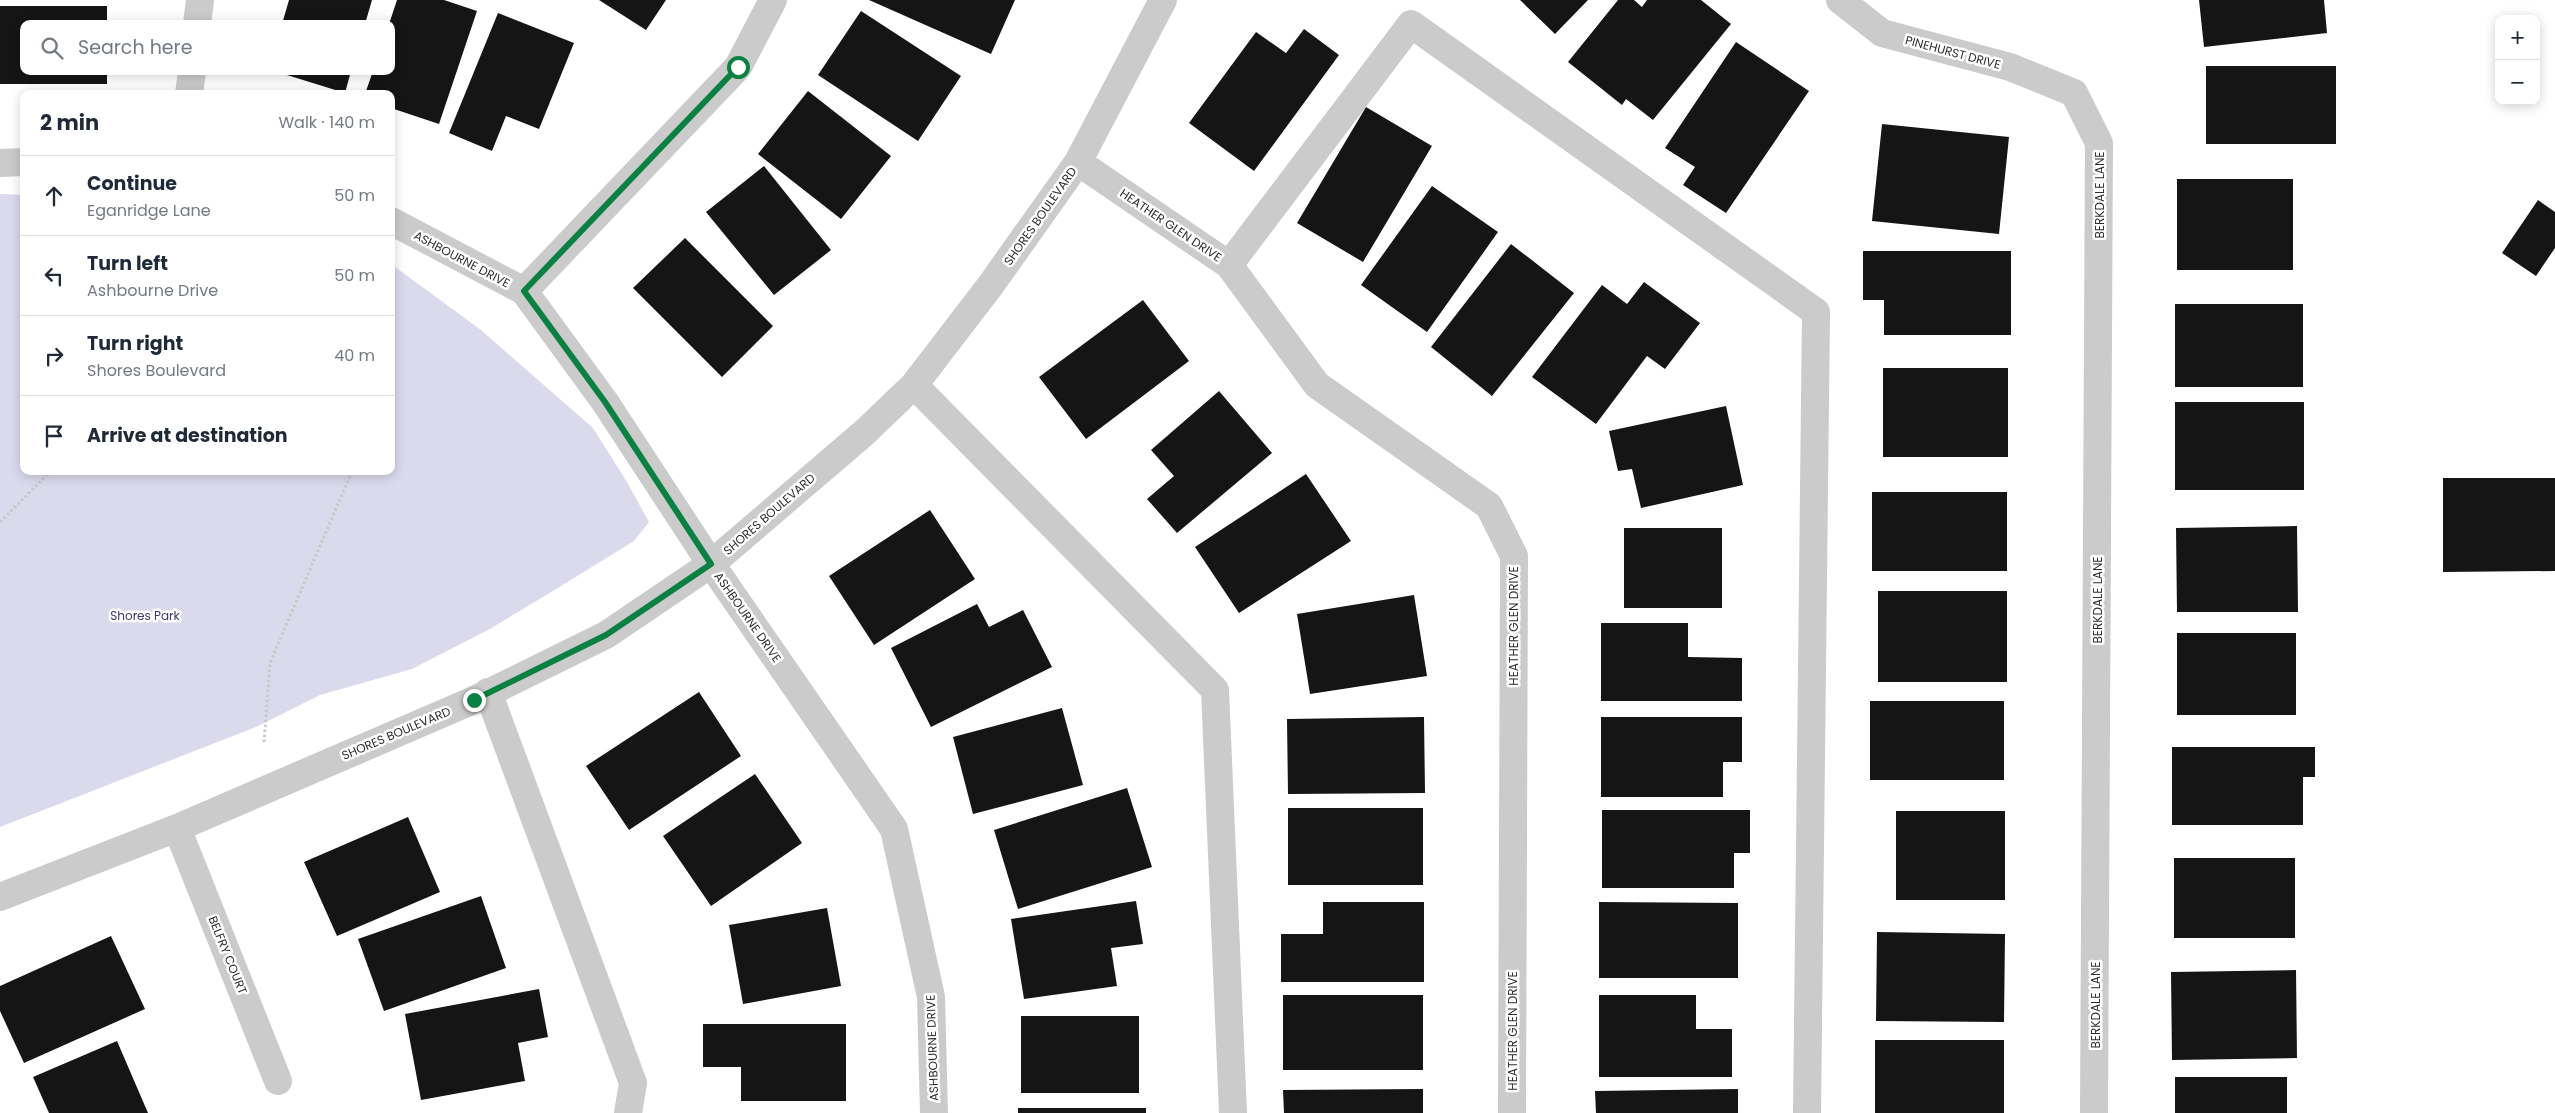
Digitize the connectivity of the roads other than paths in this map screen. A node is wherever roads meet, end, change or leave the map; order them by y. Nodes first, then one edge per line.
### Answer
1 (200, 0) edge
2 (773, 0) edge
3 (1163, 0) edge
4 (1840, 0) edge
5 (198, 20) edge
6 (191, 75) edge
7 (190, 90) edge
8 (2074, 93) joint
9 (20, 162) edge
10 (1078, 162) junction
11 (0, 163) edge
12 (395, 224) edge
13 (1228, 265) junction
14 (524, 291) junction
15 (914, 385) junction
16 (711, 564) junction
17 (488, 692) junction
18 (177, 828) junction
19 (0, 898) edge
20 (278, 1081) dead end
21 (628, 1113) edge
22 (934, 1113) edge
23 (1233, 1113) edge
24 (1512, 1113) edge
25 (1808, 1113) edge
26 (2094, 1113) edge

1 - 5 street
2 - 14 street
3 - 10 street, SHORES BOULEVARD
4 - 8 street, PINEHURST DRIVE
6 - 7 street
8 - 26 street, BERKDALE LANE
9 - 11 street
10 - 13 street, HEATHER GLEN DRIVE
10 - 15 street, SHORES BOULEVARD
12 - 14 street, ASHBOURNE DRIVE
13 - 24 street, HEATHER GLEN DRIVE
13 - 25 street
14 - 16 street, ASHBOURNE DRIVE
15 - 16 street, SHORES BOULEVARD
15 - 23 street
16 - 17 street, SHORES BOULEVARD
16 - 22 street, ASHBOURNE DRIVE
17 - 18 street, SHORES BOULEVARD
17 - 21 street
18 - 19 street, SHORES BOULEVARD
18 - 20 street, BELFRY COURT

